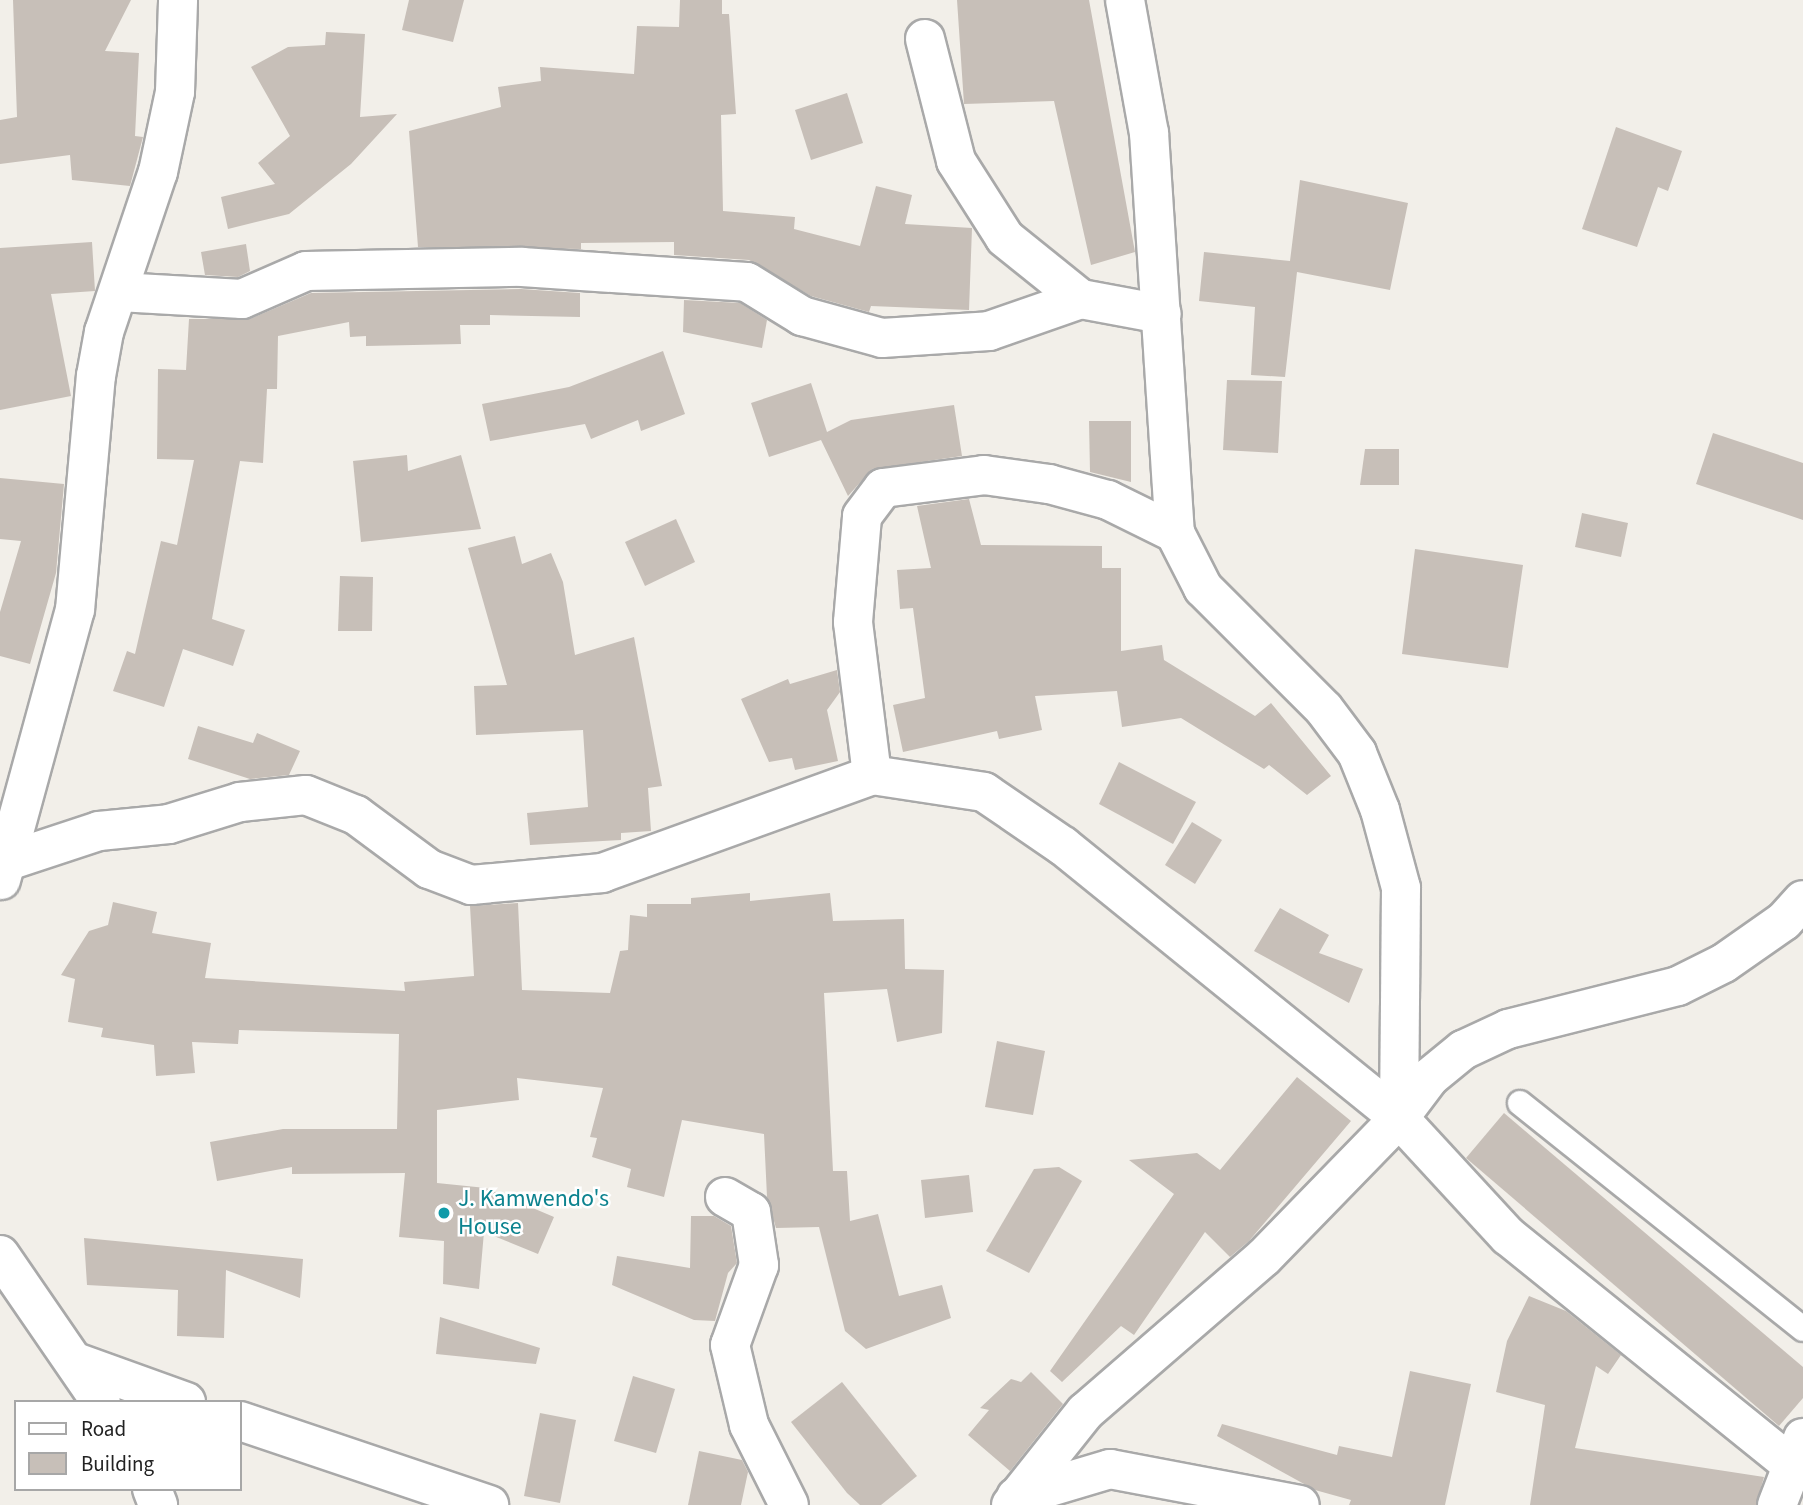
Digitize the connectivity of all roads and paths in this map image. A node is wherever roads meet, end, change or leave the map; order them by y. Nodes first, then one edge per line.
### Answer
1 (178, 0) edge
2 (1125, 0) edge
3 (925, 39) dead end
4 (119, 292) junction
5 (1081, 299) junction
6 (1162, 314) junction
7 (1175, 533) junction
8 (872, 775) junction
9 (3, 872) edge
10 (1803, 900) edge
11 (1520, 1103) dead end
12 (1399, 1118) junction
13 (725, 1197) dead end
14 (0, 1255) edge
15 (1803, 1329) edge
16 (75, 1362) junction
17 (100, 1400) edge
18 (180, 1400) edge
19 (242, 1422) edge
20 (1797, 1451) edge
21 (1014, 1501) edge
22 (489, 1505) edge
23 (789, 1505) edge
24 (1300, 1505) edge
25 (1777, 1505) edge

1 - 4 street
2 - 6 street
3 - 5 street
4 - 5 street
4 - 9 street
5 - 6 street
6 - 7 street
7 - 8 street
7 - 12 street
8 - 9 street
8 - 12 street
10 - 12 street
11 - 15 lane
12 - 20 street
12 - 21 street
13 - 23 street
14 - 16 street
16 - 17 street
16 - 18 street
19 - 22 street
20 - 25 street
21 - 24 street

